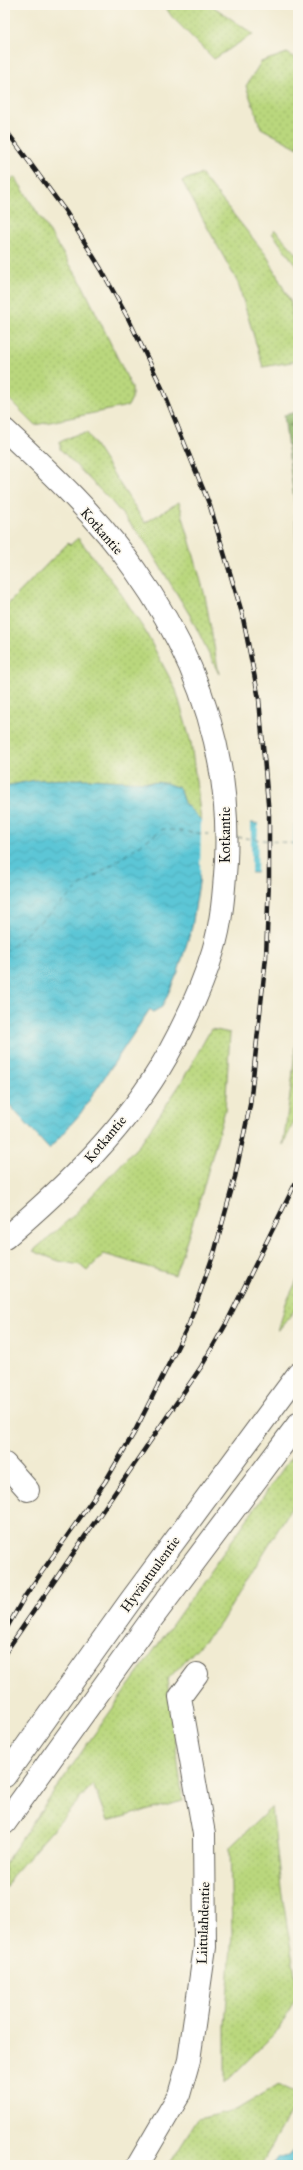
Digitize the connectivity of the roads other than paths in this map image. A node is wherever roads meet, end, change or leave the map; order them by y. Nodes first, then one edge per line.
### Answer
1 (5, 430) edge
2 (5, 1238) edge
3 (298, 1374) edge
4 (298, 1424) edge
5 (5, 1464) edge
6 (28, 1490) dead end
7 (197, 1674) dead end
8 (5, 1776) edge
9 (5, 1823) edge
10 (138, 2165) edge

1 - 2 main road, Kotkantie
3 - 8 main road, Hyväntuulentie
4 - 9 main road, Hyväntuulentie
5 - 6 main road
7 - 10 main road, Liitulahdentie

